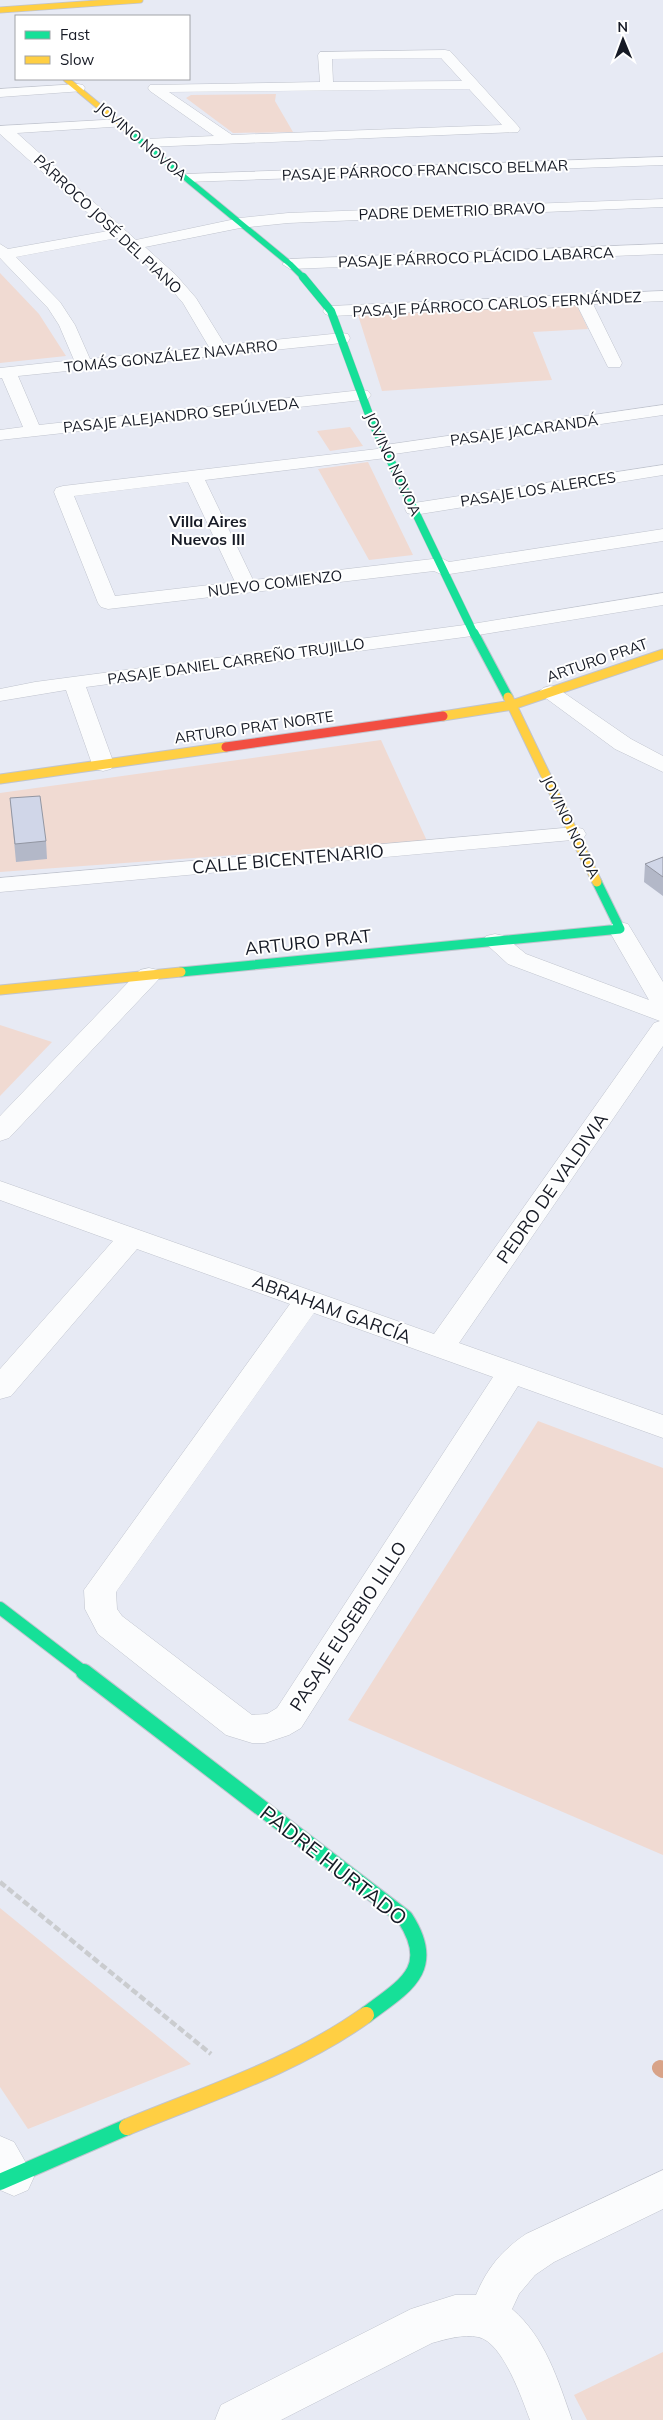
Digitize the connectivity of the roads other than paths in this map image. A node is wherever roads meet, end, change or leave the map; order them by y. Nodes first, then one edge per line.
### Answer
1 (140, 0) edge
2 (72, 2) edge
3 (0, 10) edge
4 (40, 12) edge
5 (67, 80) edge
6 (473, 85) junction
7 (327, 86) junction
8 (78, 88) junction
9 (0, 93) edge
10 (121, 123) junction
11 (2, 130) edge
12 (229, 140) junction
13 (146, 143) junction
14 (663, 161) edge
15 (188, 178) junction
16 (663, 203) edge
17 (240, 223) junction
18 (120, 232) junction
19 (133, 245) junction
20 (663, 249) edge
21 (2, 251) edge
22 (290, 264) junction
23 (663, 296) edge
24 (583, 300) junction
25 (331, 311) junction
26 (342, 338) junction
27 (220, 351) junction
28 (614, 363) dead end
29 (84, 364) junction
30 (4, 373) edge
31 (362, 395) junction
32 (663, 410) edge
33 (33, 431) junction
34 (0, 435) edge
35 (386, 451) junction
36 (663, 470) edge
37 (194, 476) junction
38 (414, 508) junction
39 (663, 535) edge
40 (442, 566) junction
41 (248, 587) junction
42 (663, 599) edge
43 (472, 630) junction
44 (663, 654) edge
45 (74, 683) junction
46 (550, 692) junction
47 (0, 695) edge
48 (512, 705) junction
49 (103, 764) junction
50 (663, 765) edge
51 (0, 779) edge
52 (575, 834) junction
53 (0, 885) edge
54 (620, 929) junction
55 (496, 941) junction
56 (150, 975) junction
57 (0, 990) edge
58 (663, 1003) edge
59 (663, 1014) edge
60 (663, 1028) edge
61 (0, 1132) edge
62 (0, 1190) edge
63 (132, 1237) junction
64 (308, 1300) junction
65 (440, 1348) junction
66 (511, 1373) junction
67 (0, 1388) edge
68 (663, 1427) edge
69 (0, 1608) edge
70 (5, 2171) edge
71 (663, 2189) edge
72 (488, 2319) junction
73 (236, 2420) edge
74 (551, 2420) edge

1 - 2 street
2 - 4 street
3 - 4 street
5 - 8 street, JOVINO NOVOA
6 - 7 street
6 - 7 street
6 - 12 street
7 - 12 street
8 - 9 street
8 - 10 street, JOVINO NOVOA
10 - 11 street
10 - 13 street, JOVINO NOVOA
11 - 18 street, PÁRROCO JOSÉ DEL PIANO
12 - 13 street
13 - 15 street, JOVINO NOVOA
14 - 15 street, PASAJE PÁRROCO FRANCISCO BELMAR
15 - 17 street, JOVINO NOVOA
16 - 17 street, PADRE DEMETRIO BRAVO
17 - 19 street, PADRE DEMETRIO BRAVO
17 - 22 street, JOVINO NOVOA
18 - 19 street, PÁRROCO JOSÉ DEL PIANO
18 - 21 street
19 - 27 street, PÁRROCO JOSÉ DEL PIANO
20 - 22 street, PASAJE PÁRROCO PLÁCIDO LABARCA
21 - 29 street
22 - 25 street, JOVINO NOVOA
23 - 24 street, PASAJE PÁRROCO CARLOS FERNÁNDEZ
24 - 25 street, PASAJE PÁRROCO CARLOS FERNÁNDEZ
24 - 28 street
25 - 26 street, JOVINO NOVOA
26 - 27 street, TOMÁS GONZÁLEZ NAVARRO
26 - 31 street, JOVINO NOVOA
27 - 29 street, TOMÁS GONZÁLEZ NAVARRO
29 - 30 street, TOMÁS GONZÁLEZ NAVARRO
30 - 33 street
31 - 33 street, PASAJE ALEJANDRO SEPÚLVEDA
31 - 35 street, JOVINO NOVOA
32 - 35 street, PASAJE JACARANDÁ
33 - 34 street, PASAJE ALEJANDRO SEPÚLVEDA
35 - 37 street
35 - 38 street, JOVINO NOVOA
36 - 38 street, PASAJE LOS ALERCES
37 - 41 street
37 - 41 street, NUEVO COMIENZO
38 - 40 street, JOVINO NOVOA
39 - 40 street, NUEVO COMIENZO
40 - 41 street, NUEVO COMIENZO
40 - 43 street, JOVINO NOVOA
42 - 43 street, PASAJE DANIEL CARREÑO TRUJILLO
43 - 45 street, PASAJE DANIEL CARREÑO TRUJILLO
43 - 48 street, JOVINO NOVOA
44 - 46 street, ARTURO PRAT
45 - 47 street, PASAJE DANIEL CARREÑO TRUJILLO
45 - 49 street
46 - 48 street, ARTURO PRAT
46 - 50 street
48 - 49 street, ARTURO PRAT NORTE
48 - 52 street, JOVINO NOVOA
49 - 51 street, ARTURO PRAT NORTE
52 - 53 street, CALLE BICENTENARIO
52 - 54 street, JOVINO NOVOA
54 - 55 street, ARTURO PRAT
54 - 58 street
55 - 56 street, ARTURO PRAT
55 - 59 street
56 - 57 street, ARTURO PRAT
56 - 61 street
60 - 65 street, PEDRO DE VALDIVIA
62 - 63 street, ABRAHAM GARCÍA
63 - 64 street, ABRAHAM GARCÍA
63 - 67 street
64 - 65 street, ABRAHAM GARCÍA
64 - 66 street, PASAJE EUSEBIO LILLO
65 - 66 street, ABRAHAM GARCÍA
66 - 68 street, ABRAHAM GARCÍA
69 - 70 street, PADRE HURTADO
71 - 72 street
72 - 73 street
72 - 74 street

